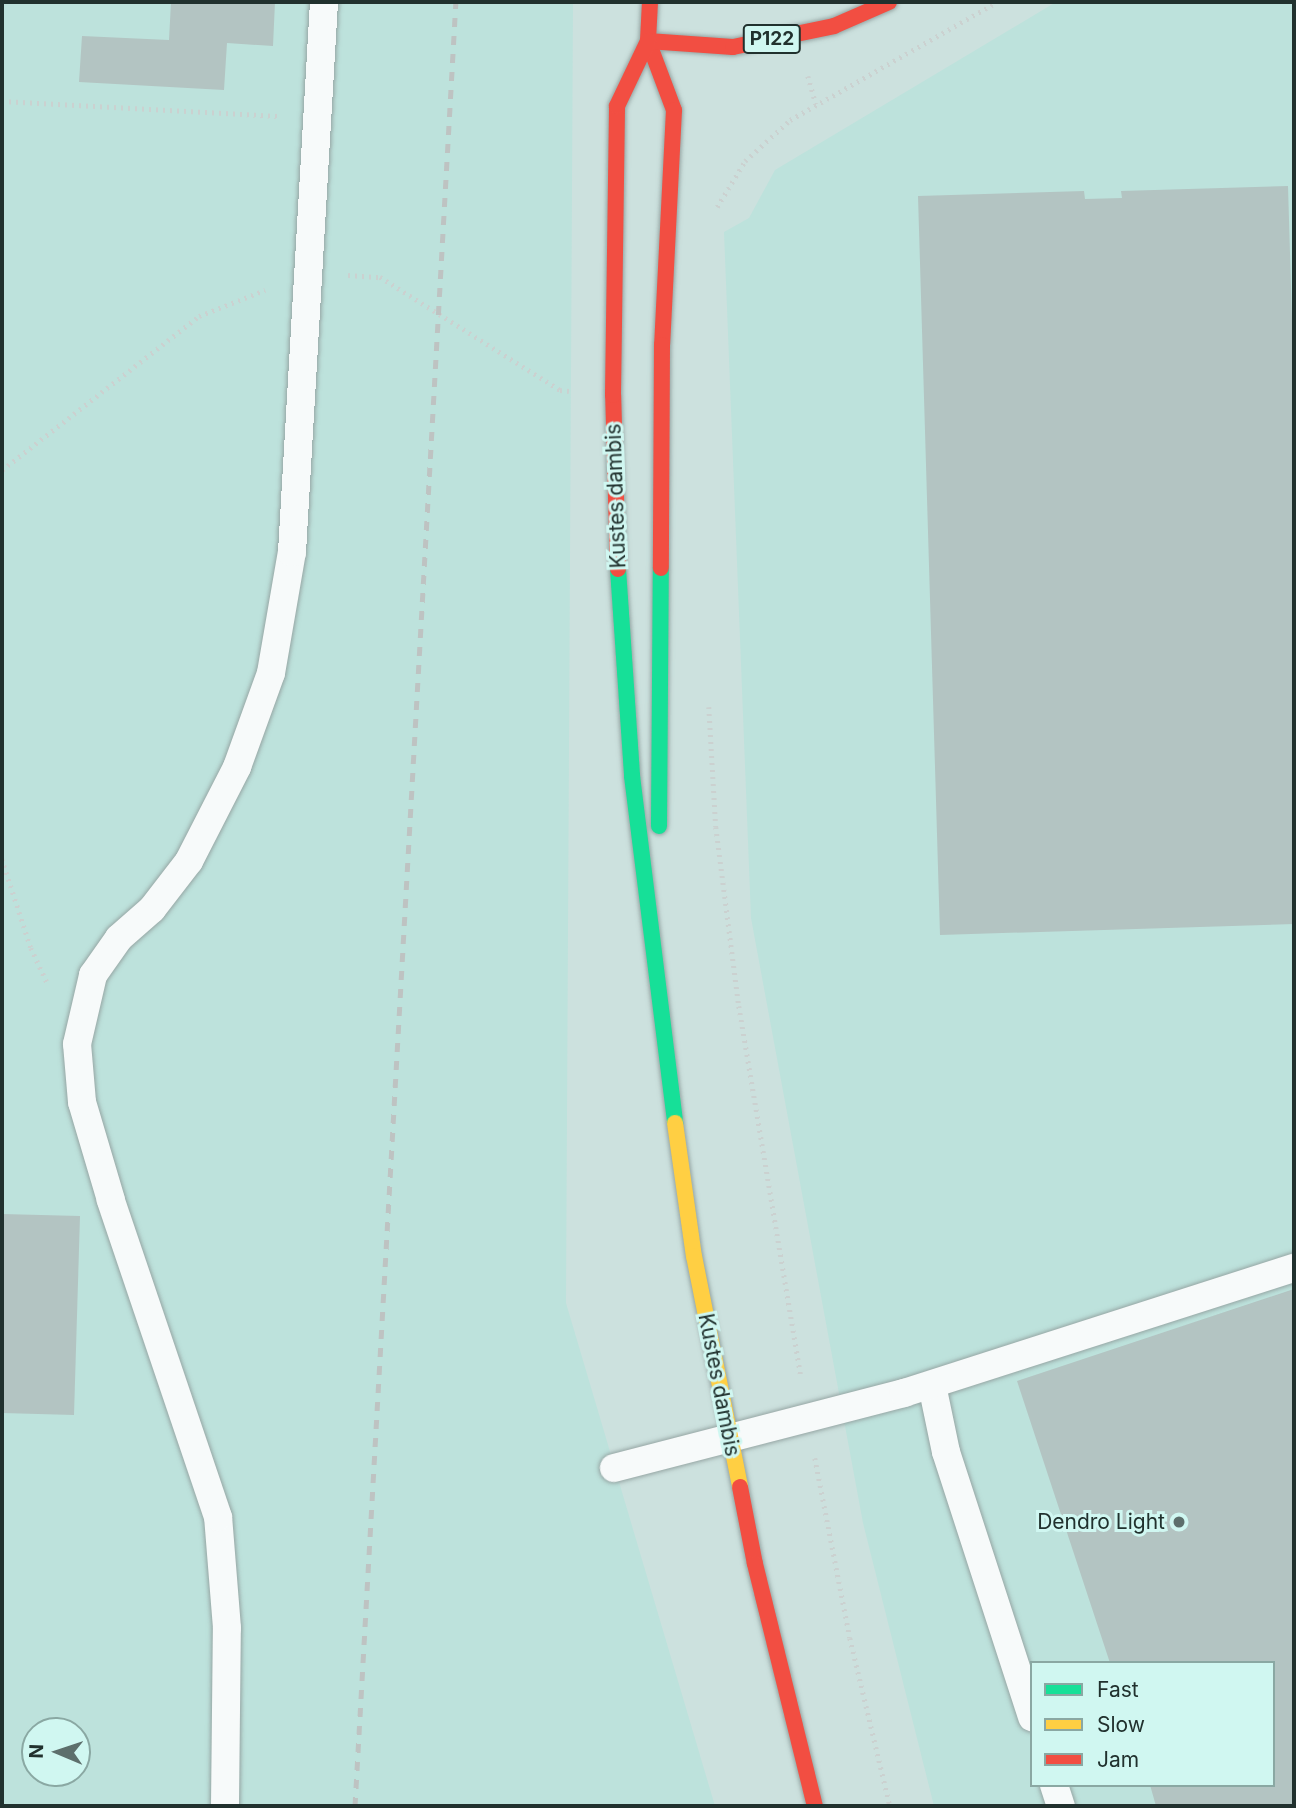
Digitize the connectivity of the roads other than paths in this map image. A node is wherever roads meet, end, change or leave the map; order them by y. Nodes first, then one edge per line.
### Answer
1 (324, 2) edge
2 (650, 2) edge
3 (889, 2) edge
4 (648, 41) junction
5 (654, 957) junction
6 (1294, 1268) edge
7 (932, 1385) junction
8 (729, 1438) junction
9 (614, 1468) dead end
10 (1030, 1711) edge
11 (1055, 1787) edge
12 (225, 1806) edge
13 (816, 1806) edge
14 (1061, 1806) edge

1 - 12 lane
2 - 4 main road, Kustes dambis
3 - 4 main road, P122
4 - 5 main road, Kustes dambis
4 - 5 main road, Kustes dambis
5 - 8 main road, Kustes dambis
6 - 7 lane
7 - 8 lane
7 - 10 lane
8 - 9 lane
8 - 13 main road, Kustes dambis
11 - 14 lane

